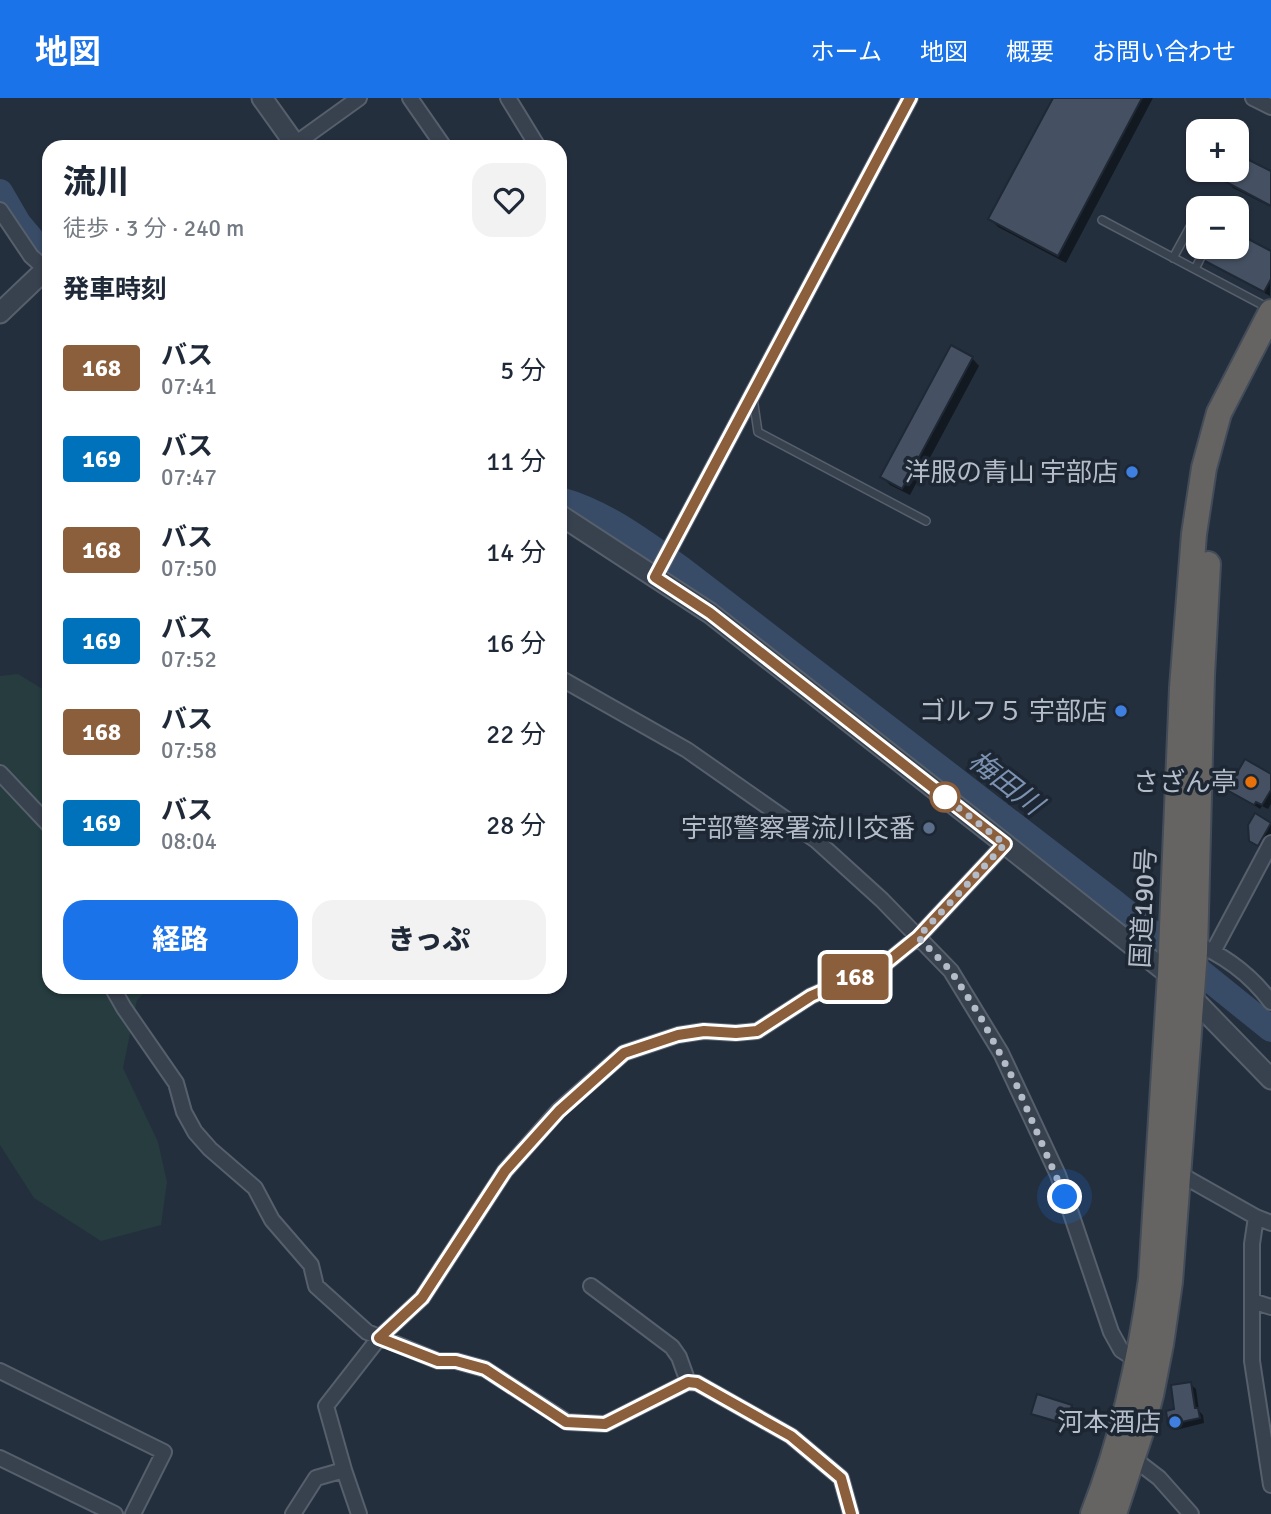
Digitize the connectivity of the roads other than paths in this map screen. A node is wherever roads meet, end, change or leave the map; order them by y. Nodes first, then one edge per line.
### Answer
1 (262, 98) edge
2 (359, 98) edge
3 (410, 98) edge
4 (509, 98) edge
5 (910, 98) edge
6 (1253, 98) edge
7 (1271, 107) edge
8 (292, 140) edge
9 (304, 140) edge
10 (439, 140) edge
11 (534, 140) edge
12 (0, 210) edge
13 (1101, 220) dead end
14 (1186, 236) edge
15 (1174, 258) junction
16 (1200, 259) edge
17 (42, 266) edge
18 (1195, 269) junction
19 (42, 276) edge
20 (1271, 311) edge
21 (0, 313) edge
22 (1271, 339) edge
23 (752, 394) junction
24 (567, 519) edge
25 (926, 521) dead end
26 (659, 569) junction
27 (567, 682) edge
28 (0, 773) edge
29 (42, 818) edge
30 (1271, 843) edge
31 (1005, 844) junction
32 (918, 937) junction
33 (1189, 943) junction
34 (1181, 979) junction
35 (116, 994) edge
36 (1271, 1002) edge
37 (1271, 1079) edge
38 (1178, 1173) junction
39 (1256, 1217) junction
40 (1271, 1223) edge
41 (590, 1286) dead end
42 (1252, 1301) junction
43 (1271, 1307) edge
44 (379, 1338) junction
45 (1138, 1361) junction
46 (0, 1371) edge
47 (688, 1382) junction
48 (1125, 1453) junction
49 (0, 1458) edge
50 (344, 1470) junction
51 (1271, 1485) edge
52 (115, 1514) edge
53 (133, 1514) edge
54 (293, 1514) edge
55 (359, 1514) edge
56 (851, 1514) edge
57 (1093, 1514) edge
58 (1114, 1514) edge
59 (1191, 1514) edge

1 - 8 street
2 - 9 street
3 - 10 street
4 - 11 street
5 - 23 street
6 - 7 street
12 - 17 street
13 - 15 lane
14 - 15 lane
15 - 18 lane
16 - 18 lane
18 - 20 lane
19 - 21 street
20 - 33 highway, 国道190号
22 - 33 highway, 国道190号
23 - 25 lane
23 - 26 street
24 - 26 street
26 - 31 street
27 - 32 street
28 - 29 street
30 - 33 street
31 - 32 street
31 - 34 street
32 - 44 street
32 - 45 street
33 - 34 highway, 国道190号
33 - 36 street
34 - 37 street
34 - 38 highway, 国道190号
34 - 45 highway, 国道190号
35 - 44 street
38 - 39 street
38 - 48 highway, 国道190号
39 - 40 street
39 - 42 street
41 - 47 street
42 - 43 street
42 - 51 street
44 - 47 street
44 - 50 street
45 - 48 highway, 国道190号
46 - 53 street
47 - 56 street
48 - 57 highway, 国道190号
48 - 58 highway, 国道190号
48 - 59 street
49 - 52 street
50 - 54 street
50 - 55 street

